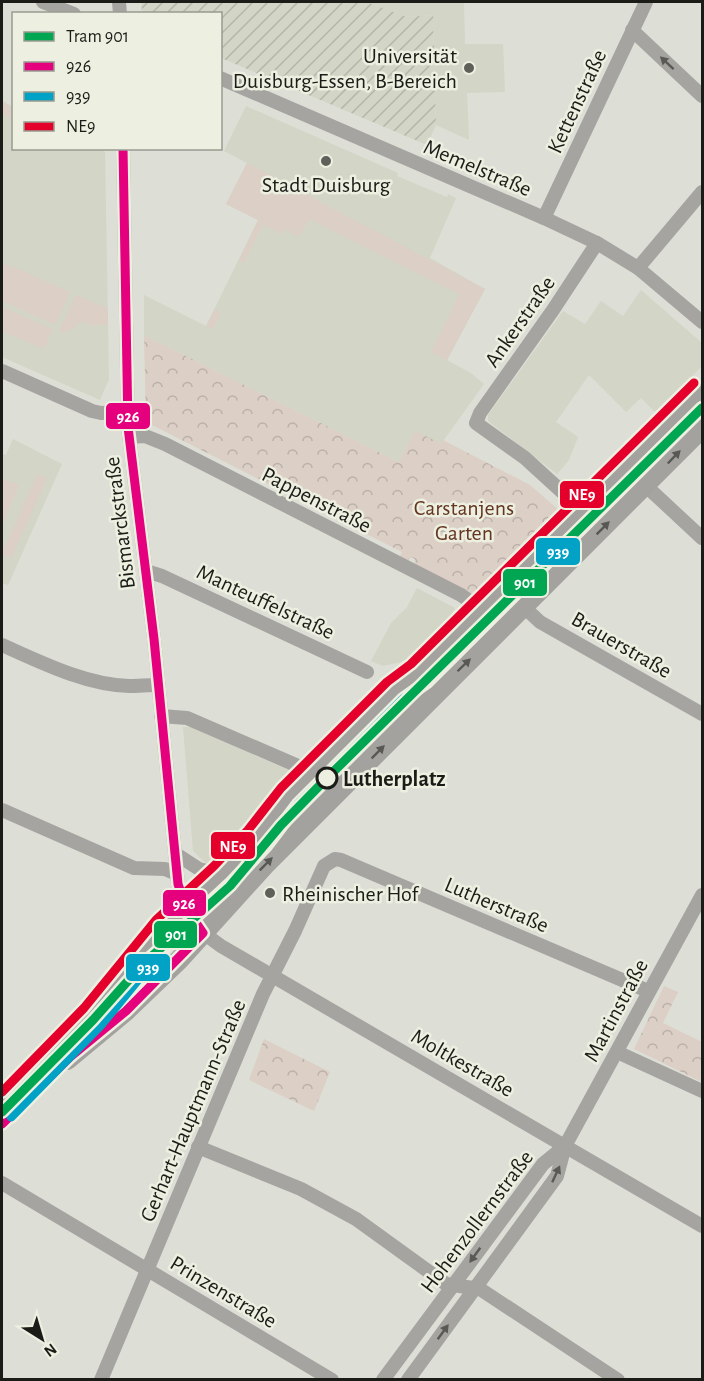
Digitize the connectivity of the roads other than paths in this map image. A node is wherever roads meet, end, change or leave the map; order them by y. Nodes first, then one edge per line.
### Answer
1 (43, 2) edge
2 (646, 2) edge
3 (69, 12) edge
4 (632, 30) junction
5 (222, 79) edge
6 (702, 96) edge
7 (123, 150) edge
8 (702, 192) edge
9 (544, 218) junction
10 (597, 243) junction
11 (638, 268) junction
12 (702, 322) edge
13 (2, 371) edge
14 (702, 392) edge
15 (127, 412) junction
16 (702, 428) edge
17 (129, 437) junction
18 (646, 486) junction
19 (583, 511) junction
20 (702, 538) edge
21 (146, 571) junction
22 (478, 607) junction
23 (524, 607) junction
24 (2, 645) edge
25 (367, 672) dead end
26 (157, 685) junction
27 (702, 714) edge
28 (161, 716) junction
29 (310, 775) junction
30 (2, 810) edge
31 (330, 861) joint
32 (174, 865) junction
33 (222, 875) junction
34 (702, 895) edge
35 (186, 908) junction
36 (203, 933) junction
37 (273, 976) junction
38 (648, 991) junction
39 (616, 1052) junction
40 (702, 1091) edge
41 (2, 1109) edge
42 (2, 1124) edge
43 (565, 1146) junction
44 (198, 1148) junction
45 (2, 1183) edge
46 (702, 1226) edge
47 (148, 1269) junction
48 (453, 1286) junction
49 (475, 1287) junction
50 (101, 1380) edge
51 (332, 1380) edge
52 (383, 1380) edge
53 (408, 1380) edge
54 (618, 1380) edge

1 - 3 street
2 - 4 street, Kettenstraße
6 -> 4 street
4 - 9 street, Kettenstraße
5 - 9 street, Memelstraße
7 - 15 street, Bismarckstraße
8 - 11 street
9 - 10 street, Memelstraße
10 - 11 street, Memelstraße
10 - 19 street, Ankerstraße
11 - 12 street, Memelstraße
13 - 15 street
14 - 19 main road
15 - 17 street, Bismarckstraße
18 -> 16 main road
17 - 21 street, Bismarckstraße
17 - 22 street, Pappenstraße
18 - 20 street
23 -> 18 main road
19 - 22 main road
21 - 25 street, Manteuffelstraße
21 - 26 street, Bismarckstraße
22 - 29 main road
23 - 27 street, Brauerstraße
36 -> 23 main road
24 - 26 street
26 - 28 street, Bismarckstraße
28 - 29 street
28 - 32 street, Bismarckstraße
29 - 33 main road
30 - 32 street
31 - 37 street, Gerhart-Hauptmann-Straße
31 - 38 street, Lutherstraße
32 - 33 street
32 - 35 street, Bismarckstraße
33 - 35 main road
34 - 38 street, Martinstraße
35 - 36 street, Bismarckstraße
35 - 41 main road
36 - 37 street, Moltkestraße
36 - 42 main road
37 - 43 street, Moltkestraße
37 - 44 street, Gerhart-Hauptmann-Straße
38 - 39 street, Martinstraße
39 - 40 street
39 - 43 street, Martinstraße
43 - 46 street, Moltkestraße
43 -> 48 street, Hohenzollernstraße
49 -> 43 street, Hohenzollernstraße
44 - 47 street, Gerhart-Hauptmann-Straße
44 - 48 street
45 - 47 street, Prinzenstraße
47 - 50 street, Gerhart-Hauptmann-Straße
47 - 51 street, Prinzenstraße
48 - 49 street
48 - 52 street, Hohenzollernstraße
53 -> 49 street, Hohenzollernstraße
49 - 54 street

